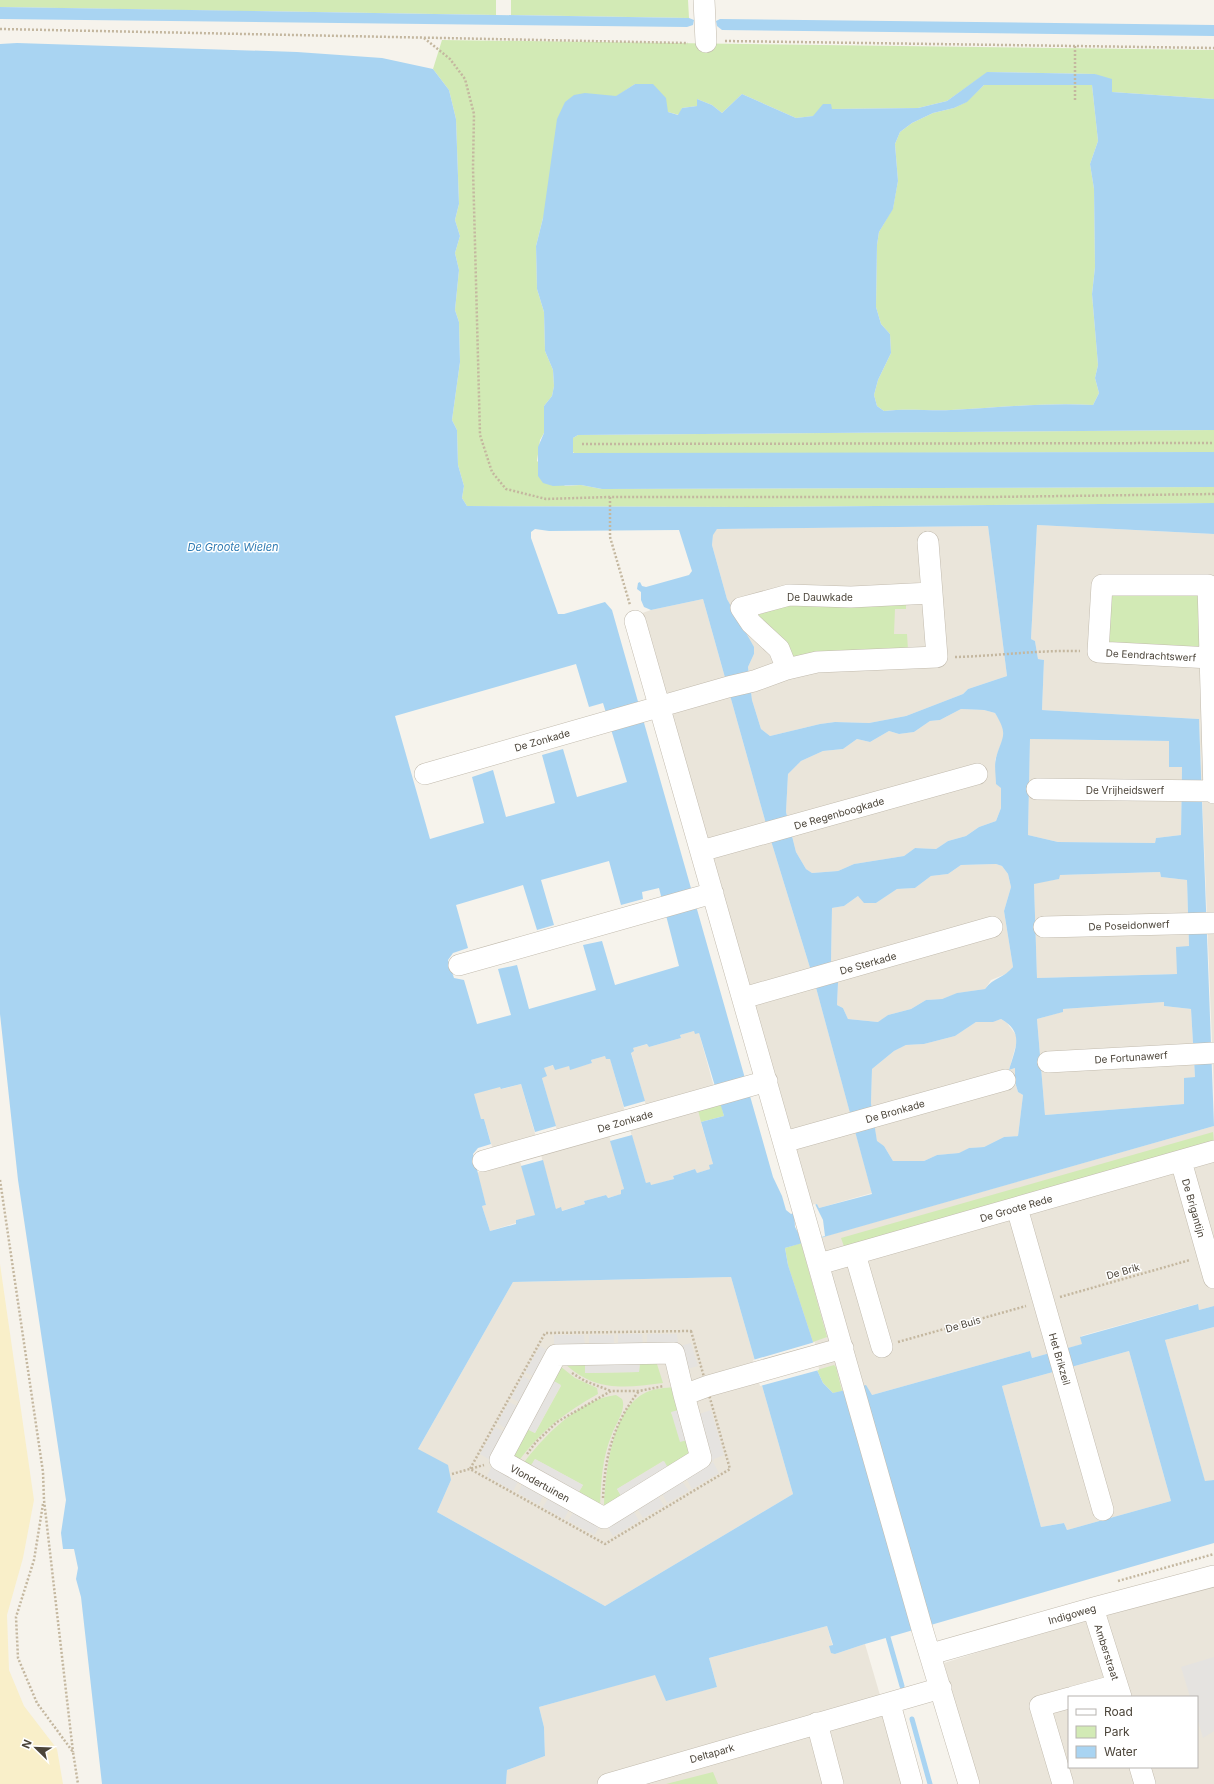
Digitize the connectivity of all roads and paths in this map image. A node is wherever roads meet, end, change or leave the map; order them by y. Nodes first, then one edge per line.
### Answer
1 (704, 0) edge
2 (0, 29) edge
3 (423, 37) junction
4 (706, 42) junction
5 (1075, 46) junction
6 (1214, 48) edge
7 (1075, 100) dead end
8 (1214, 443) edge
9 (582, 444) dead end
10 (1214, 494) edge
11 (610, 498) junction
12 (928, 542) dead end
13 (931, 593) junction
14 (1212, 605) edge
15 (635, 621) joint
16 (1098, 652) junction
17 (937, 657) junction
18 (1211, 658) junction
19 (787, 669) junction
20 (653, 708) junction
21 (425, 774) dead end
22 (976, 774) dead end
23 (1037, 789) dead end
24 (1211, 791) edge
25 (701, 851) junction
26 (708, 894) junction
27 (1213, 923) edge
28 (992, 927) dead end
29 (1044, 927) dead end
30 (459, 965) dead end
31 (743, 998) junction
32 (1214, 1053) edge
33 (1048, 1062) dead end
34 (1005, 1080) dead end
35 (762, 1082) junction
36 (784, 1142) junction
37 (1214, 1151) edge
38 (483, 1161) dead end
39 (1181, 1161) junction
40 (0, 1180) edge
41 (1017, 1208) junction
42 (855, 1254) junction
43 (1208, 1255) junction
44 (819, 1264) junction
45 (1214, 1278) edge
46 (1043, 1302) junction
47 (882, 1347) joint
48 (836, 1350) junction
49 (568, 1370) dead end
50 (708, 1386) junction
51 (639, 1390) junction
52 (677, 1390) junction
53 (611, 1391) junction
54 (525, 1457) dead end
55 (500, 1460) junction
56 (470, 1469) junction
57 (452, 1474) dead end
58 (44, 1500) junction
59 (603, 1501) dead end
60 (1103, 1510) dead end
61 (1214, 1576) edge
62 (1093, 1608) junction
63 (930, 1654) junction
64 (941, 1688) junction
65 (1119, 1691) edge
66 (1081, 1696) edge
67 (1068, 1698) edge
68 (890, 1704) junction
69 (817, 1723) junction
70 (73, 1752) junction
71 (1140, 1768) edge
72 (78, 1784) edge
73 (608, 1784) edge
74 (833, 1784) edge
75 (912, 1784) edge
76 (969, 1784) edge
77 (1064, 1784) edge
78 (1145, 1784) edge

1 - 4 street
2 - 3 path
3 - 4 path
3 - 11 path
4 - 5 path
5 - 6 path
5 - 7 path
8 - 9 path
10 - 11 path
11 - 15 path
12 - 13 street
13 - 17 street
13 - 19 street, De Dauwkade
14 - 16 street, De Eendrachtswerf
14 - 18 street, De Eendrachtswerf
15 - 20 street
16 - 17 path
16 - 18 street, De Eendrachtswerf
17 - 19 street
18 - 24 street, De Eendrachtswerf
19 - 20 street
20 - 21 street, De Zonkade
20 - 25 street
22 - 25 street, De Regenboogkade
23 - 24 street, De Vrijheidswerf
25 - 26 street
26 - 30 street
26 - 31 street
27 - 29 street, De Poseidonwerf
28 - 31 street, De Sterkade
31 - 35 street
32 - 33 street, De Fortunawerf
34 - 36 street, De Bronkade
35 - 36 street
35 - 38 street, De Zonkade
36 - 44 street
37 - 39 street, De Groote Rede
39 - 41 street, De Groote Rede
39 - 43 street, De Brigantijn
40 - 58 path
41 - 42 street, De Groote Rede
41 - 46 street, Het Brikzeil
42 - 44 street, De Groote Rede
42 - 47 street
43 - 45 street, De Brigantijn
43 - 46 path, De Brik
44 - 48 street
46 - 47 path, De Buis
46 - 60 street, Het Brikzeil
48 - 50 street
48 - 63 street
49 - 53 path
50 - 52 street
50 - 56 path
50 - 56 path
51 - 52 path
51 - 53 path
51 - 59 path
52 - 55 street, Vlondertuinen
52 - 55 street, Vlondertuinen
53 - 54 path
55 - 56 path
56 - 57 path
58 - 70 path
58 - 70 path
61 - 62 street, Indigoweg
62 - 63 street, Indigoweg
62 - 65 street, Amberstraat
63 - 64 street
64 - 68 street, Deltapark
64 - 76 street
65 - 66 street
67 - 77 street
68 - 69 street, Deltapark
68 - 75 street
69 - 73 street, Deltapark
69 - 74 street
70 - 72 path
71 - 78 street

